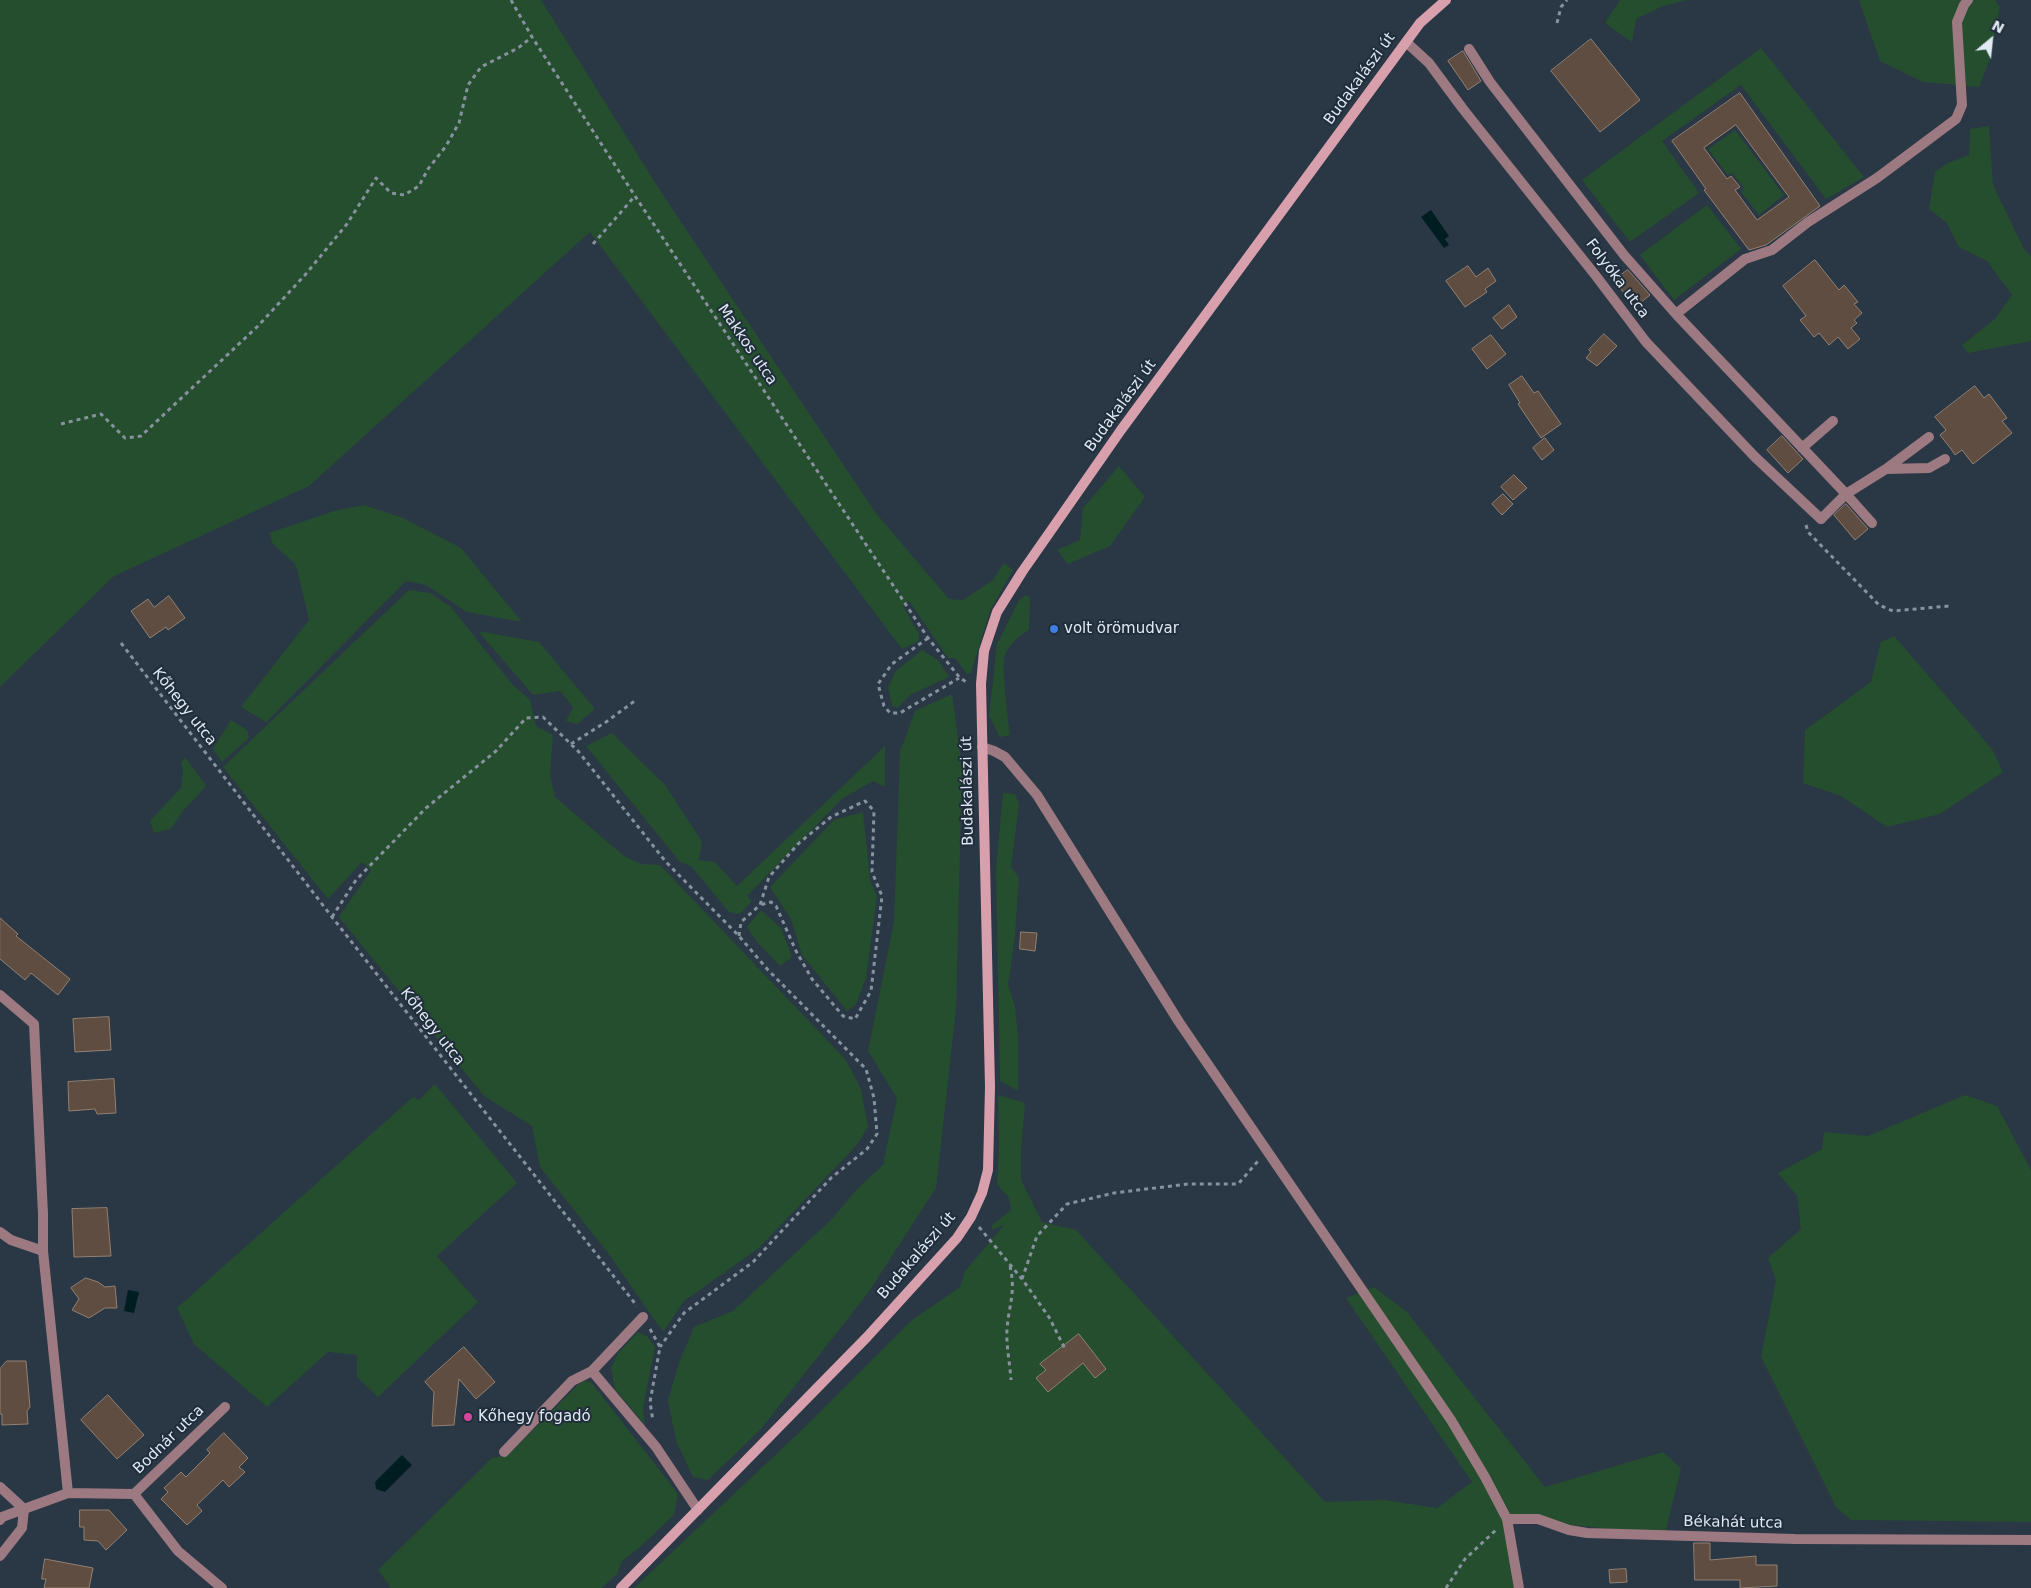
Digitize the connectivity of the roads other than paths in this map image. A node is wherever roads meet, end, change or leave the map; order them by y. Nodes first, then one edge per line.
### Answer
1 (1446, 0) edge
2 (1968, 0) edge
3 (1406, 42) junction
4 (1469, 49) dead end
5 (1676, 314) junction
6 (1832, 421) dead end
7 (1929, 437) dead end
8 (1802, 448) junction
9 (1945, 460) dead end
10 (1886, 469) junction
11 (1846, 494) junction
12 (1872, 523) dead end
13 (982, 747) junction
14 (0, 996) edge
15 (0, 1232) edge
16 (43, 1251) junction
17 (643, 1317) road end
18 (592, 1371) junction
19 (224, 1407) dead end
20 (504, 1452) dead end
21 (0, 1487) edge
22 (68, 1492) junction
23 (134, 1494) junction
24 (24, 1509) junction
25 (698, 1510) junction
26 (1507, 1519) junction
27 (0, 1520) edge
28 (2031, 1540) edge
29 (0, 1556) edge
30 (222, 1588) edge
31 (620, 1588) edge
32 (1519, 1588) edge

1 - 3 main road, Budakalászi út
2 - 5 street
3 - 11 street, Folyóka utca
3 - 13 main road, Budakalászi út
4 - 5 street
5 - 8 street
6 - 8 street
7 - 10 street
8 - 11 street
9 - 10 street
10 - 11 street
11 - 12 street
13 - 25 main road, Budakalászi út
13 - 26 street
14 - 16 street
15 - 16 street
16 - 22 street
17 - 18 street
18 - 20 street
18 - 25 street
19 - 23 street, Bodnár utca
21 - 24 street
22 - 23 street
22 - 24 street
23 - 30 street
24 - 27 street
24 - 29 street
25 - 31 main road, Budakalászi út
26 - 28 street, Békahát utca
26 - 32 street

